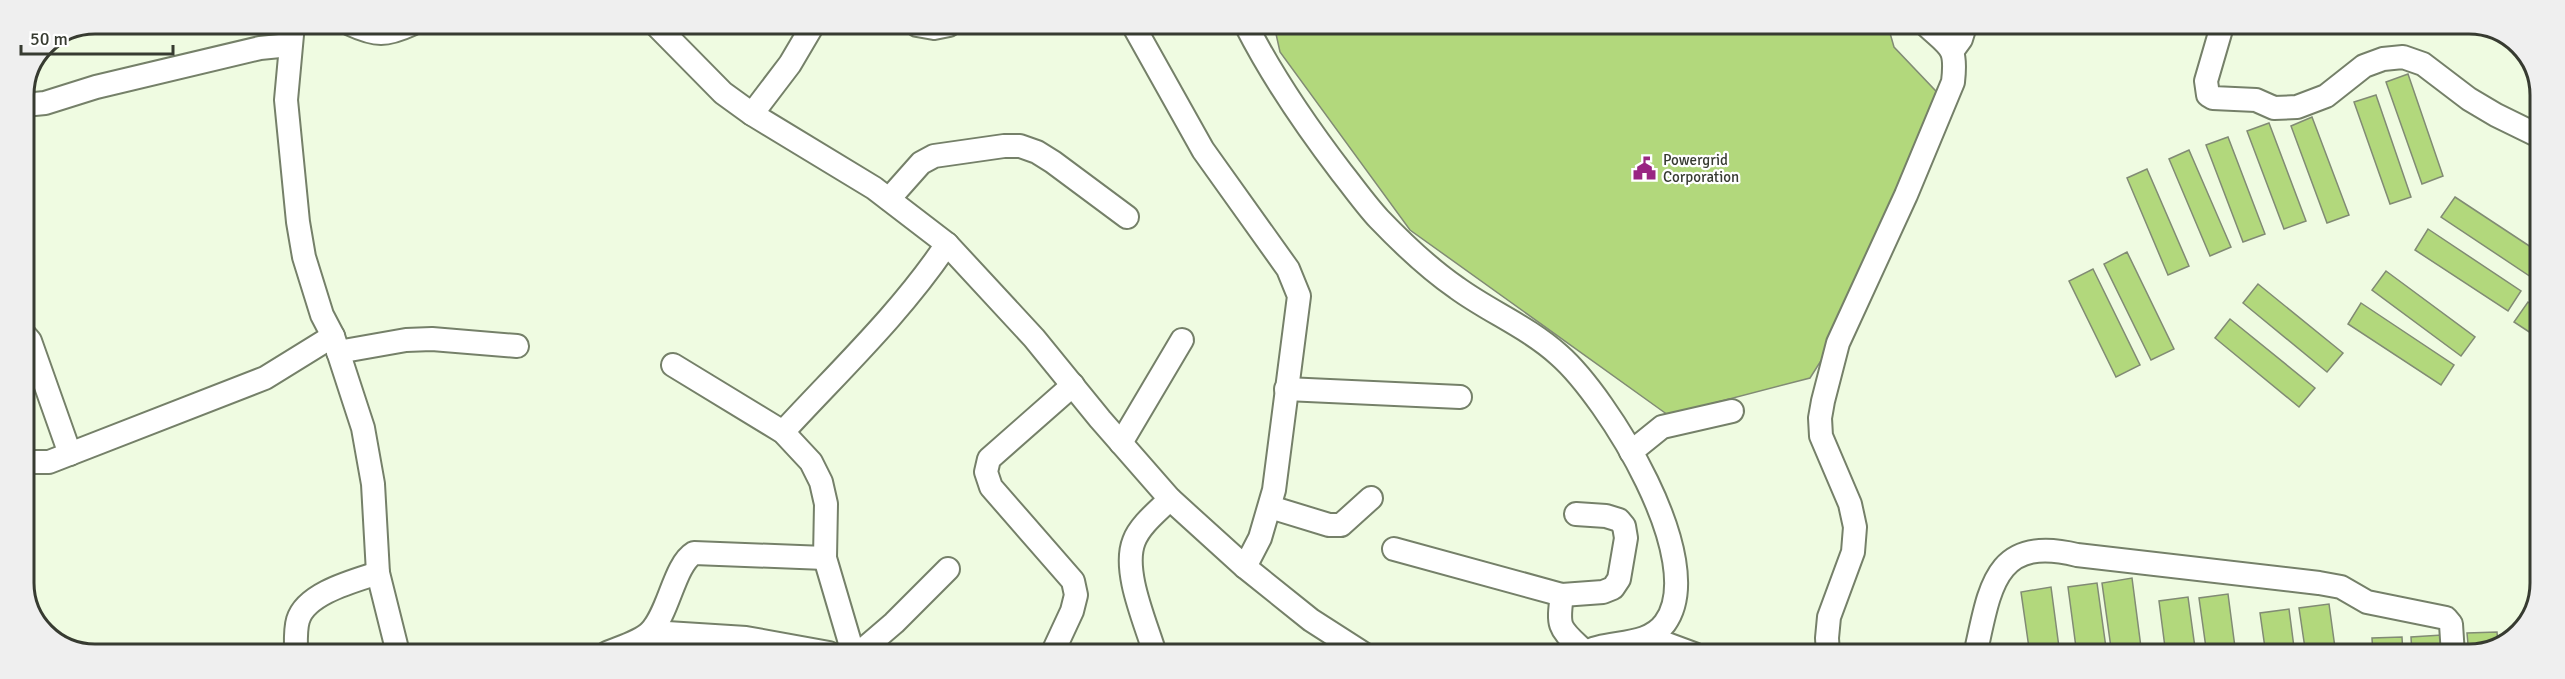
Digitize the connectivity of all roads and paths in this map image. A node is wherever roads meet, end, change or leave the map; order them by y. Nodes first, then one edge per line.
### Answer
1 (292, 34) edge
2 (665, 34) edge
3 (808, 34) edge
4 (1138, 34) edge
5 (1251, 34) edge
6 (1936, 34) edge
7 (1963, 34) edge
8 (2220, 34) edge
9 (1953, 50) junction
10 (34, 104) edge
11 (752, 114) junction
12 (2530, 132) edge
13 (889, 199) junction
14 (1126, 217) dead end
15 (947, 244) junction
16 (1182, 340) dead end
17 (335, 344) junction
18 (517, 346) dead end
19 (35, 354) edge
20 (673, 364) dead end
21 (1073, 385) junction
22 (1286, 389) junction
23 (1460, 397) dead end
24 (1732, 411) dead end
25 (783, 432) junction
26 (1121, 444) junction
27 (1631, 452) junction
28 (70, 454) junction
29 (35, 462) edge
30 (1371, 498) dead end
31 (1170, 499) junction
32 (1270, 507) junction
33 (1576, 514) dead end
34 (1394, 549) dead end
35 (825, 558) junction
36 (1245, 567) junction
37 (948, 569) dead end
38 (378, 573) junction
39 (1562, 595) junction
40 (651, 632) junction
41 (1648, 637) junction
42 (297, 644) edge
43 (396, 644) edge
44 (626, 644) edge
45 (779, 644) edge
46 (850, 644) edge
47 (870, 644) edge
48 (1056, 644) edge
49 (1152, 644) edge
50 (1348, 644) edge
51 (1575, 644) edge
52 (1620, 644) edge
53 (1667, 644) edge
54 (1827, 644) edge
55 (1977, 644) edge
56 (2452, 644) edge

1 - 10 street
1 - 17 street
2 - 11 street
3 - 11 street
4 - 22 street
5 - 27 street
6 - 9 street
7 - 9 street
8 - 12 street
9 - 54 street
11 - 13 street
13 - 14 street
13 - 15 street
15 - 21 street
15 - 25 street
16 - 26 street
17 - 18 street
17 - 28 street
17 - 38 street
19 - 28 street
20 - 25 street
21 - 26 street
21 - 48 street
22 - 23 street
22 - 32 street
24 - 27 street
25 - 35 street
26 - 31 street
27 - 41 street
28 - 29 street
30 - 32 street
31 - 36 street
31 - 49 street
32 - 36 street
33 - 39 street
34 - 39 street
35 - 40 street
35 - 46 street
36 - 50 street
37 - 47 street
38 - 42 street
38 - 43 street
39 - 51 street
40 - 44 street
40 - 45 street
41 - 52 street
41 - 53 street
55 - 56 street

